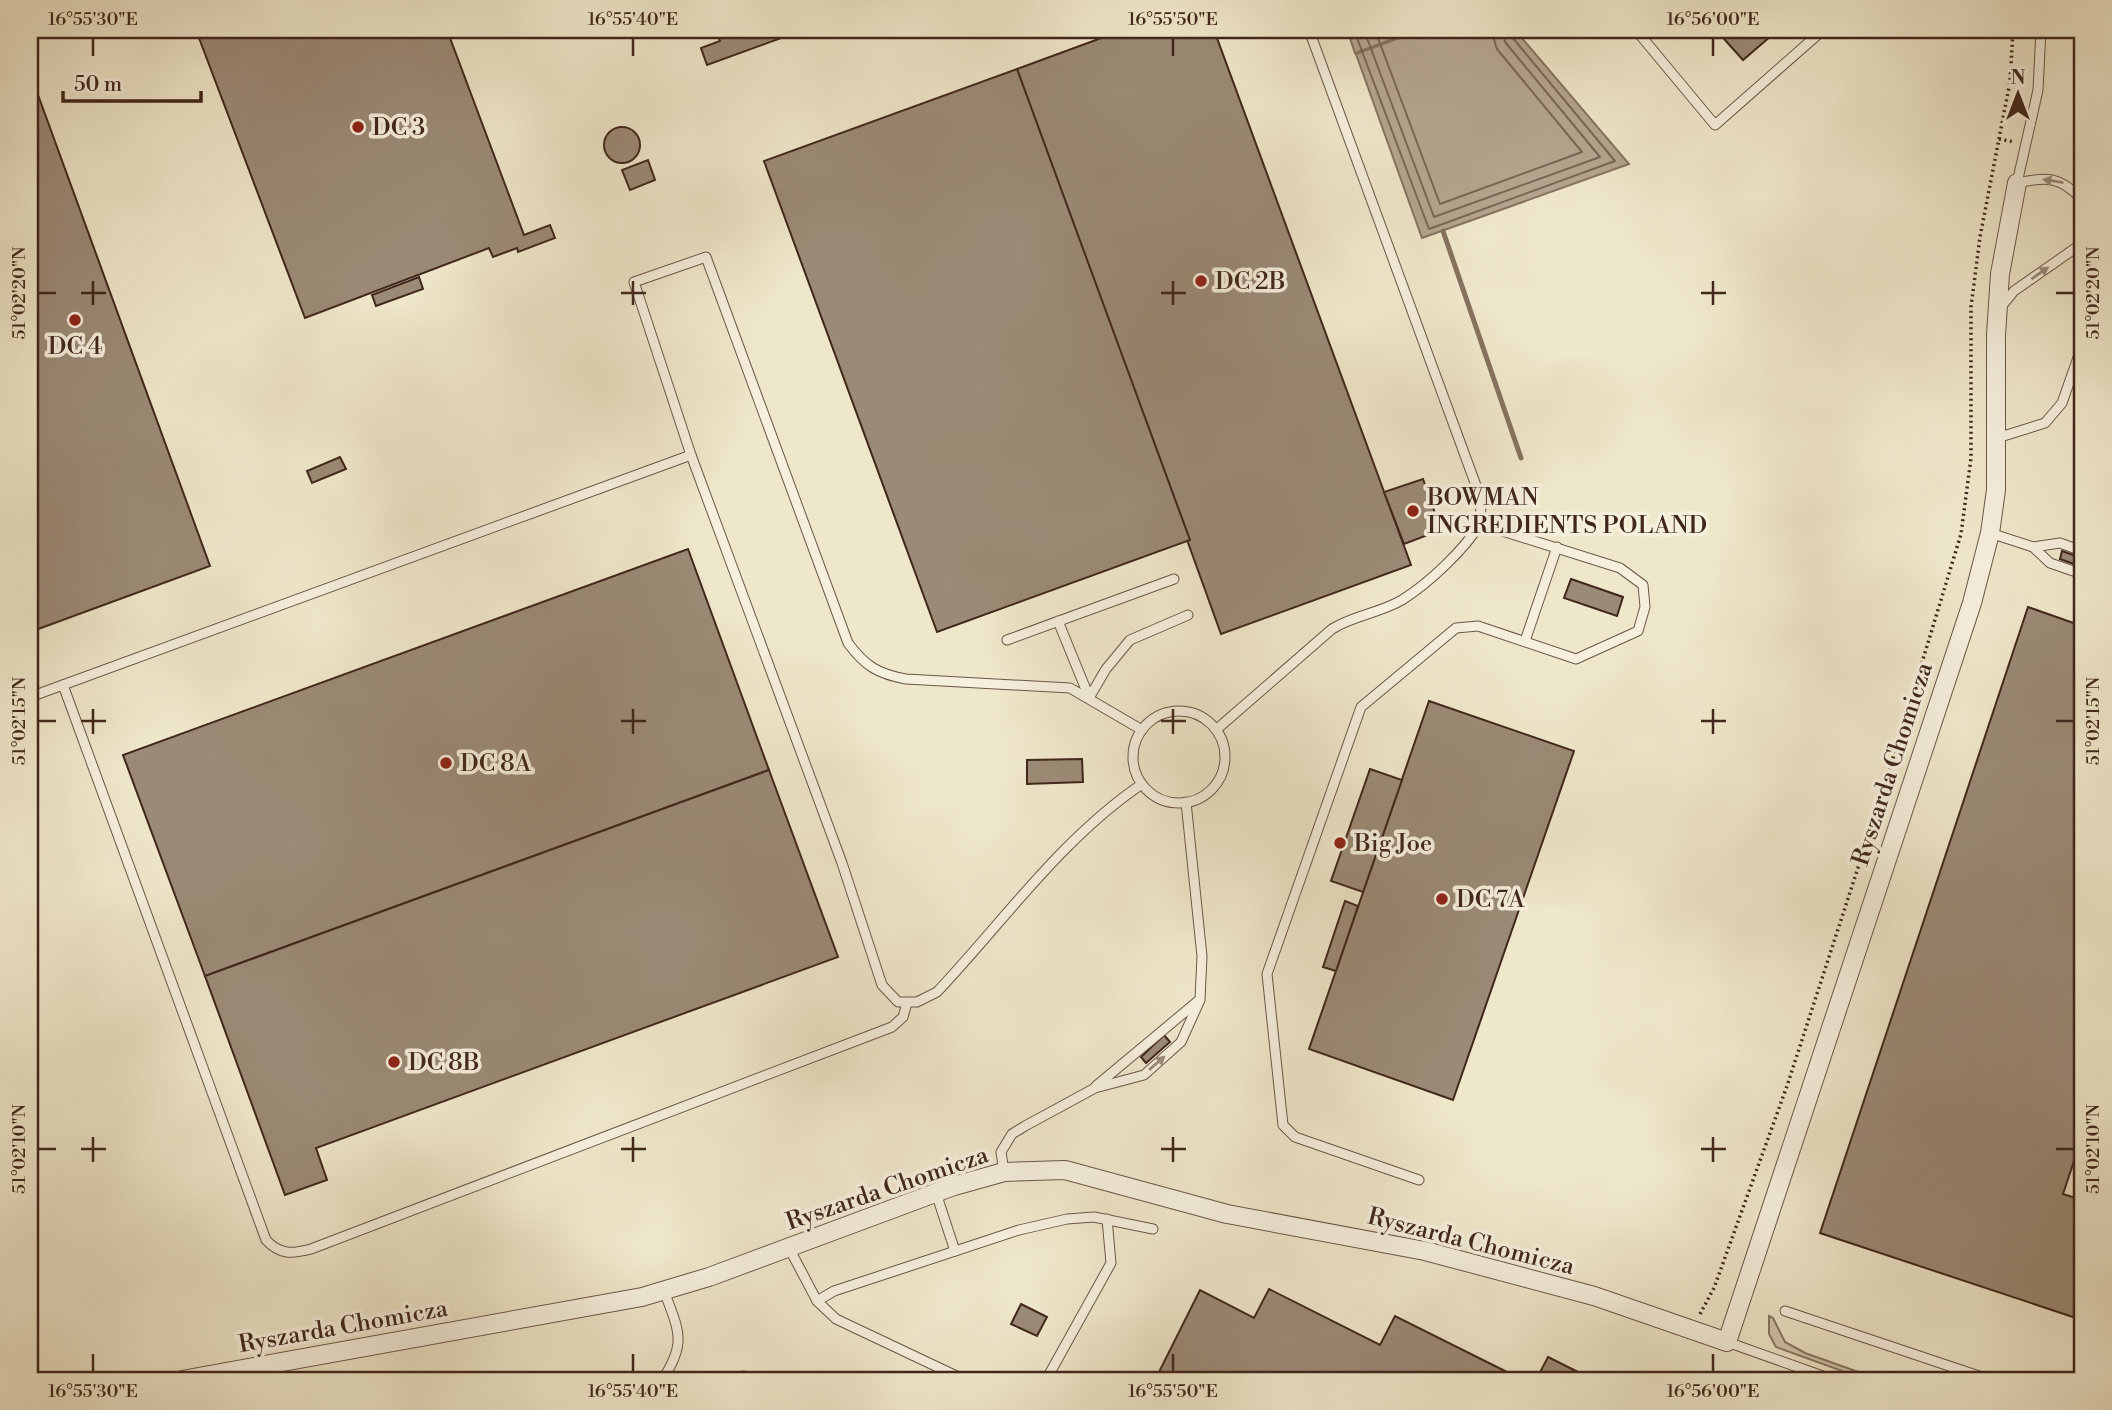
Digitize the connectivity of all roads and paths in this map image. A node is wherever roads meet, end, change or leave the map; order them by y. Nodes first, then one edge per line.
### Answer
1 (1308, 30) edge
2 (1636, 30) edge
3 (1824, 30) edge
4 (2013, 30) edge
5 (2041, 30) edge
6 (2017, 183) junction
7 (2082, 199) edge
8 (2082, 237) edge
9 (1997, 311) junction
10 (2082, 346) edge
11 (1997, 438) junction
12 (691, 456) junction
13 (1480, 524) junction
14 (1990, 533) junction
15 (1557, 547) junction
16 (2033, 547) junction
17 (2082, 551) edge
18 (2082, 574) edge
19 (1174, 579) dead end
20 (1188, 615) dead end
21 (1058, 621) junction
22 (1007, 640) dead end
23 (1525, 641) junction
24 (63, 685) junction
25 (30, 697) edge
26 (1089, 698) junction
27 (1217, 729) junction
28 (1142, 730) junction
29 (1142, 785) junction
30 (1186, 802) junction
31 (1200, 1000) junction
32 (907, 1003) junction
33 (1095, 1088) junction
34 (1004, 1172) junction
35 (1419, 1180) dead end
36 (936, 1193) junction
37 (1107, 1219) junction
38 (1153, 1229) dead end
39 (789, 1248) junction
40 (954, 1251) junction
41 (664, 1291) junction
42 (817, 1301) junction
43 (1785, 1311) dead end
44 (1690, 1331) junction
45 (1727, 1342) junction
46 (182, 1380) edge
47 (662, 1380) edge
48 (732, 1380) edge
49 (763, 1380) edge
50 (965, 1380) edge
51 (1045, 1380) edge
52 (1834, 1380) edge
53 (1991, 1380) edge

1 - 13 lane
2 - 3 lane
4 - 44 path
5 - 6 lane
7 -> 6 lane
6 - 9 street, Ryszarda Chomicza
9 -> 8 lane
9 - 11 street, Ryszarda Chomicza
10 - 11 lane
11 - 14 street, Ryszarda Chomicza
12 - 24 lane
12 - 26 lane
12 - 32 lane
13 - 15 lane
13 - 27 lane
14 - 16 lane
14 - 45 street, Ryszarda Chomicza
15 - 23 lane
15 - 23 lane
16 - 17 lane
16 - 18 lane
19 - 21 lane
20 - 26 lane
21 - 22 lane
21 - 26 lane
23 - 35 lane
24 - 25 lane
24 - 32 lane
26 - 28 lane
27 - 28 lane
27 - 30 lane
28 - 29 lane
29 - 30 lane
29 - 32 lane
30 - 31 lane
31 - 33 lane
33 -> 31 lane
33 - 34 lane
34 - 36 street, Ryszarda Chomicza
34 - 44 street, Ryszarda Chomicza
36 - 39 street, Ryszarda Chomicza
36 - 40 lane
37 - 38 lane
37 - 40 lane
37 - 51 lane
39 - 41 street, Ryszarda Chomicza
39 - 42 lane
40 - 42 lane
41 - 46 street, Ryszarda Chomicza
41 - 47 lane
42 - 50 lane
43 - 53 lane
44 - 45 street, Ryszarda Chomicza
45 - 52 lane, Ryszarda Chomicza
48 - 49 lane

